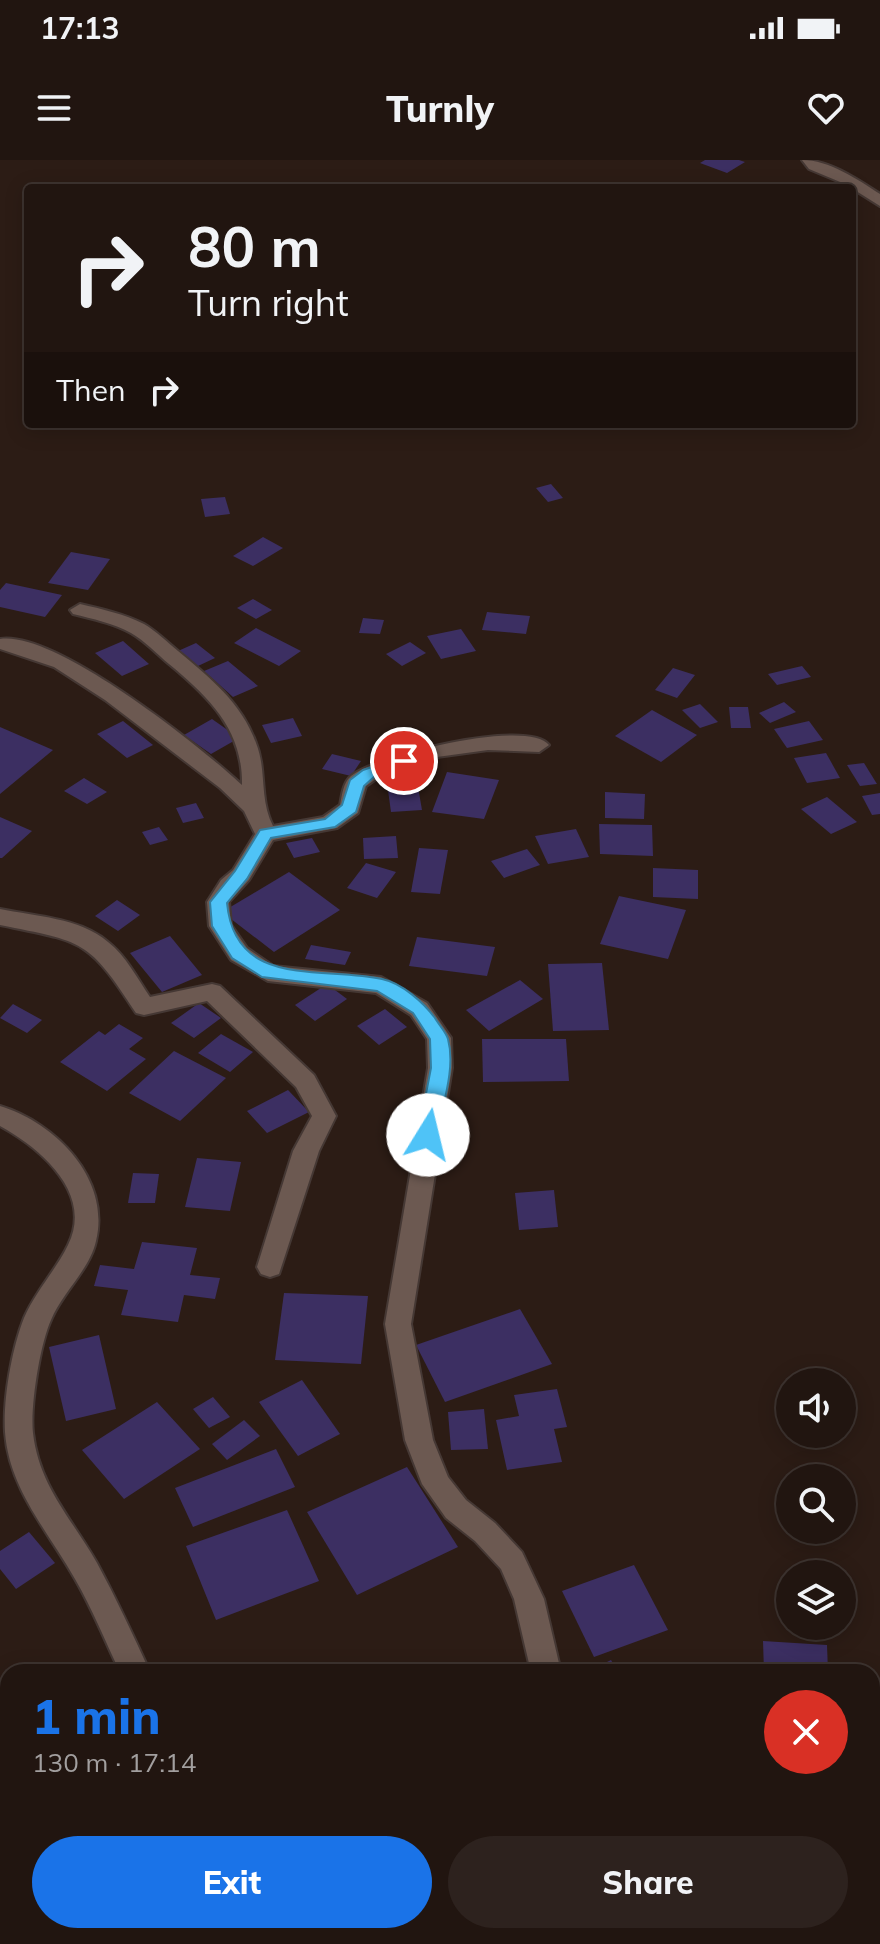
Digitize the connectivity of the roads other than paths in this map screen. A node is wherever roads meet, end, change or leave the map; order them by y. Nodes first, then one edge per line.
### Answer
1 (809, 160) edge
2 (854, 184) edge
3 (856, 185) edge
4 (880, 201) edge
5 (80, 610) dead end
6 (5, 644) dead end
7 (539, 745) dead end
8 (253, 808) junction
9 (266, 834) junction
10 (0, 917) edge
11 (0, 1115) edge
12 (270, 1267) dead end
13 (131, 1664) edge
14 (544, 1664) edge

1 - 2 street
3 - 4 street
5 - 8 street
6 - 8 street
7 - 9 street
8 - 9 street
9 - 14 street
10 - 12 street
11 - 13 street

